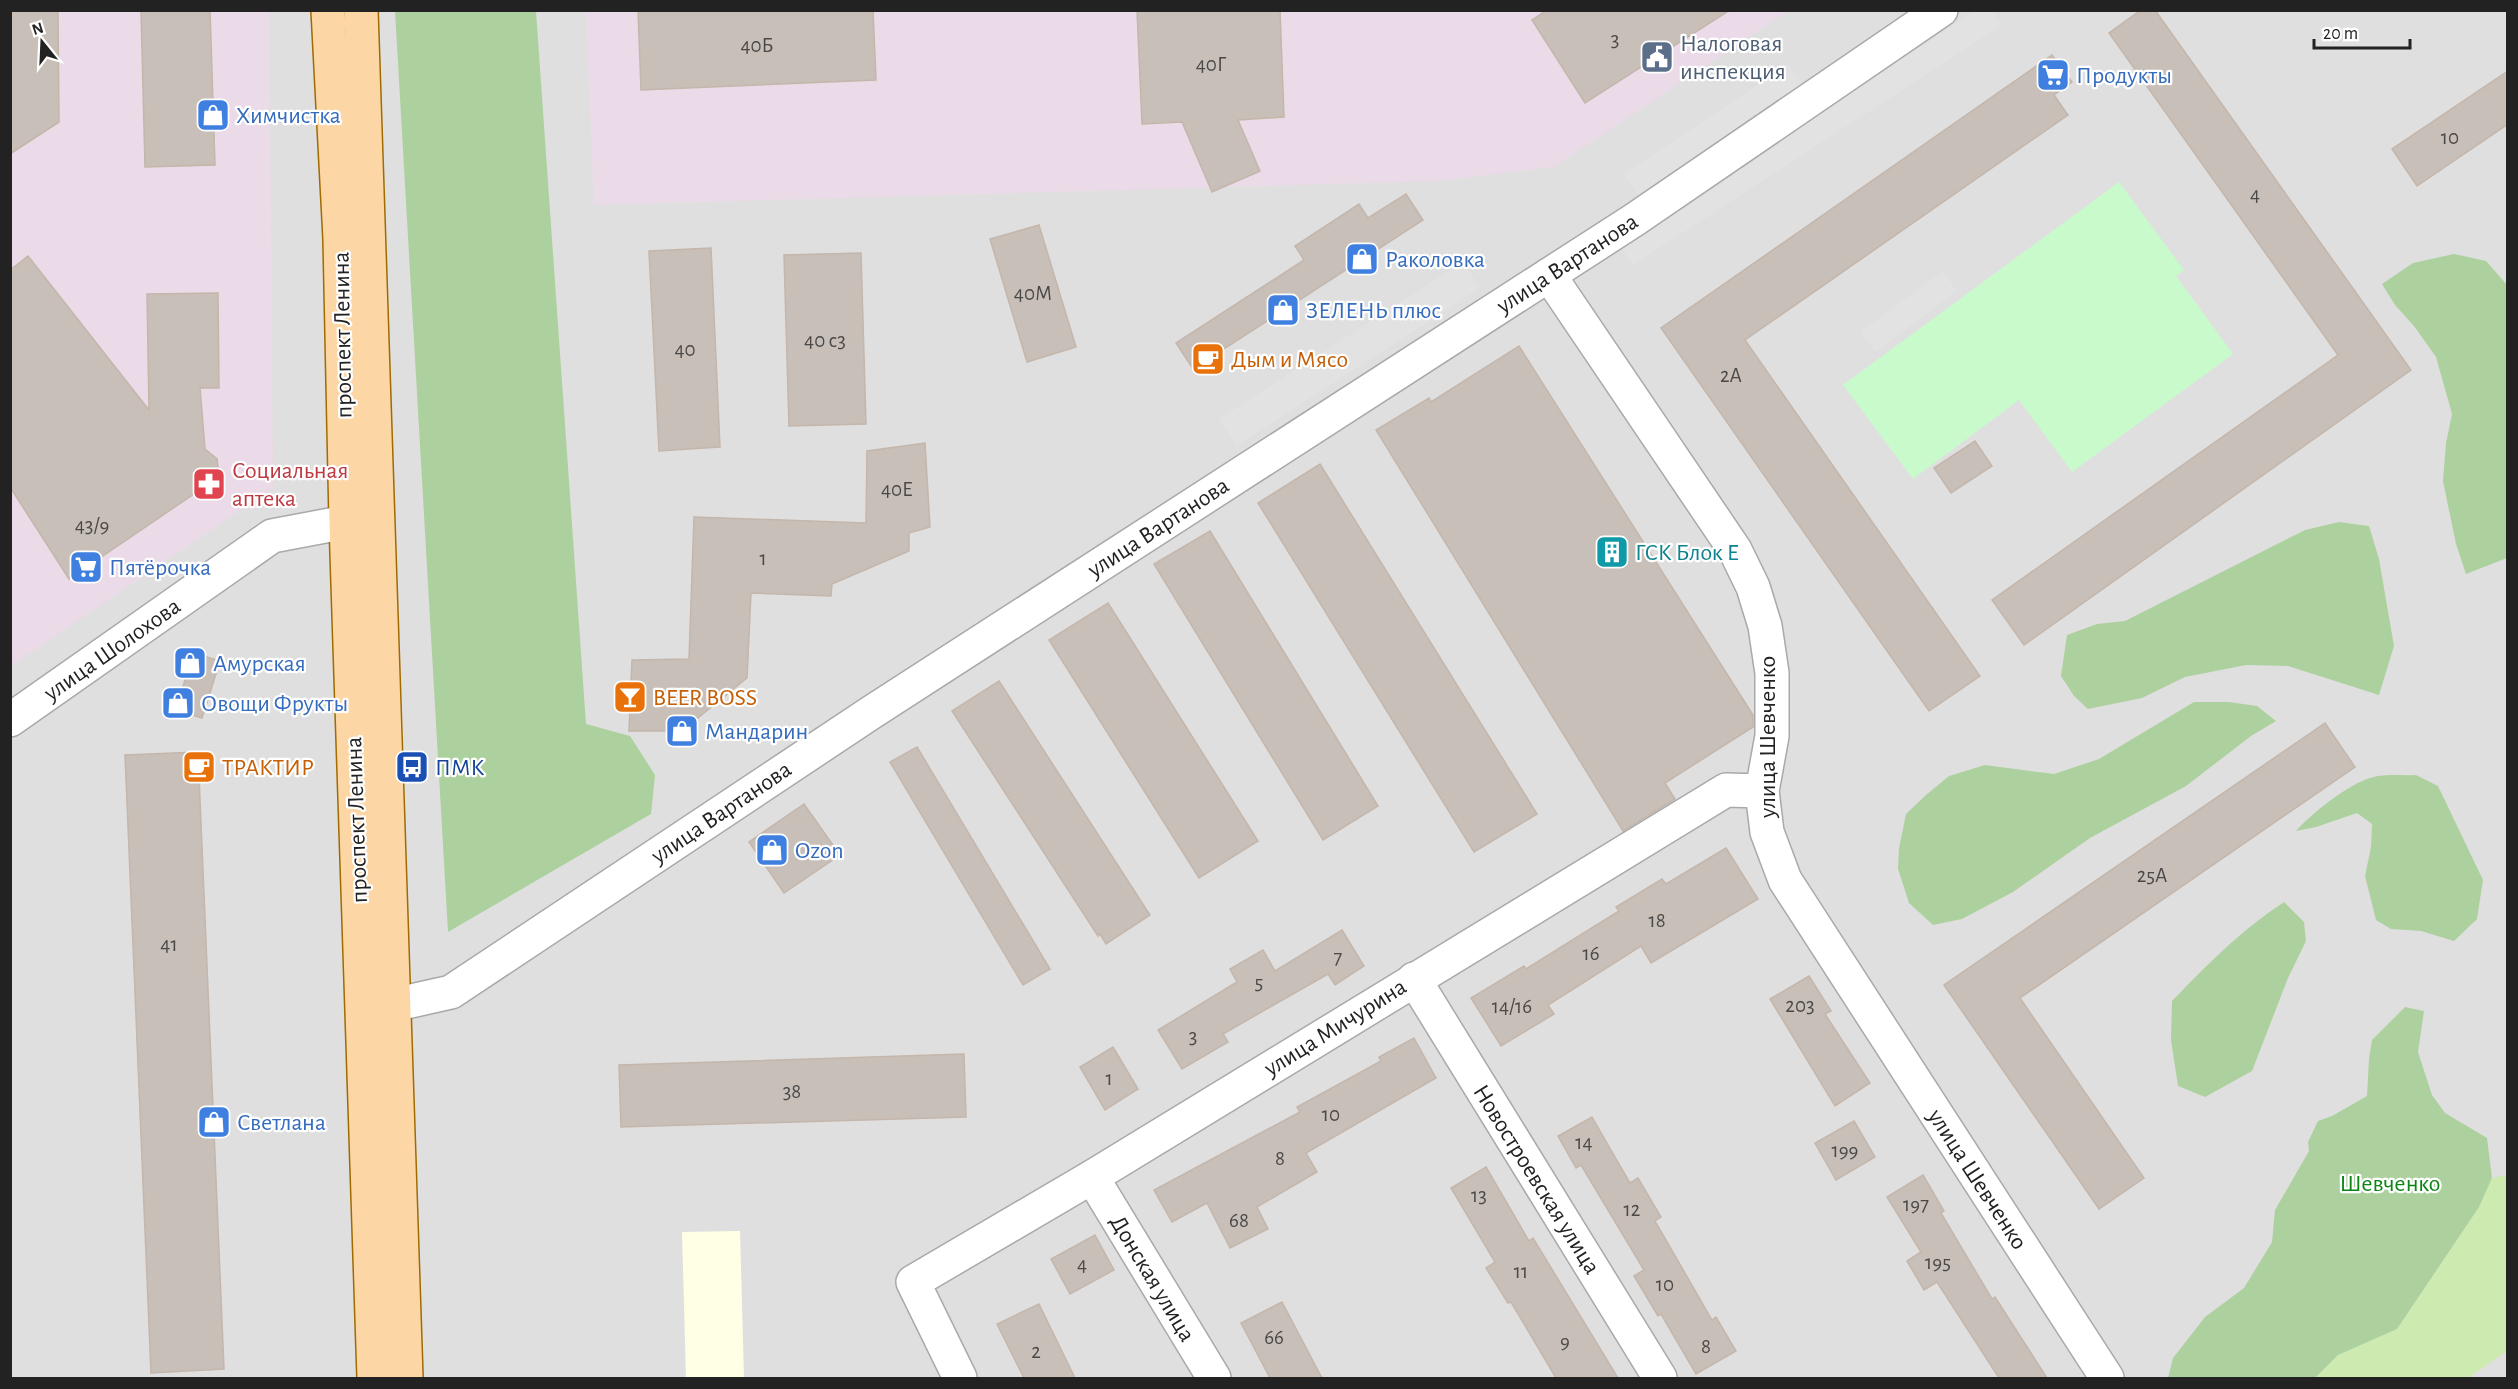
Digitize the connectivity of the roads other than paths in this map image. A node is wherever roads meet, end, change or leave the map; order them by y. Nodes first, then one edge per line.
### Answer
1 (328, 10) edge
2 (361, 10) edge
3 (1941, 10) edge
4 (1549, 275) junction
5 (362, 520) junction
6 (10, 720) edge
7 (1762, 790) junction
8 (1414, 979) junction
9 (361, 1004) junction
10 (393, 1005) junction
11 (1092, 1177) junction
12 (374, 1378) edge
13 (406, 1378) edge
14 (960, 1378) edge
15 (1214, 1378) edge
16 (1660, 1378) edge
17 (2107, 1378) edge

1 - 5 main road, проспект Ленина
2 - 5 main road, проспект Ленина
3 - 4 street, улица Вартанова
4 - 7 street, улица Шевченко
4 - 10 street, улица Вартанова
5 - 6 street, улица Шолохова
5 - 9 main road, проспект Ленина
5 - 10 main road, проспект Ленина
7 - 8 street, улица Мичурина
7 - 17 street, улица Шевченко
8 - 11 street, улица Мичурина
8 - 16 street, Новостроевская улица
9 - 10 street, улица Вартанова
9 - 12 main road, проспект Ленина
10 - 13 main road, проспект Ленина
11 - 14 street, улица Мичурина
11 - 15 street, Донская улица

